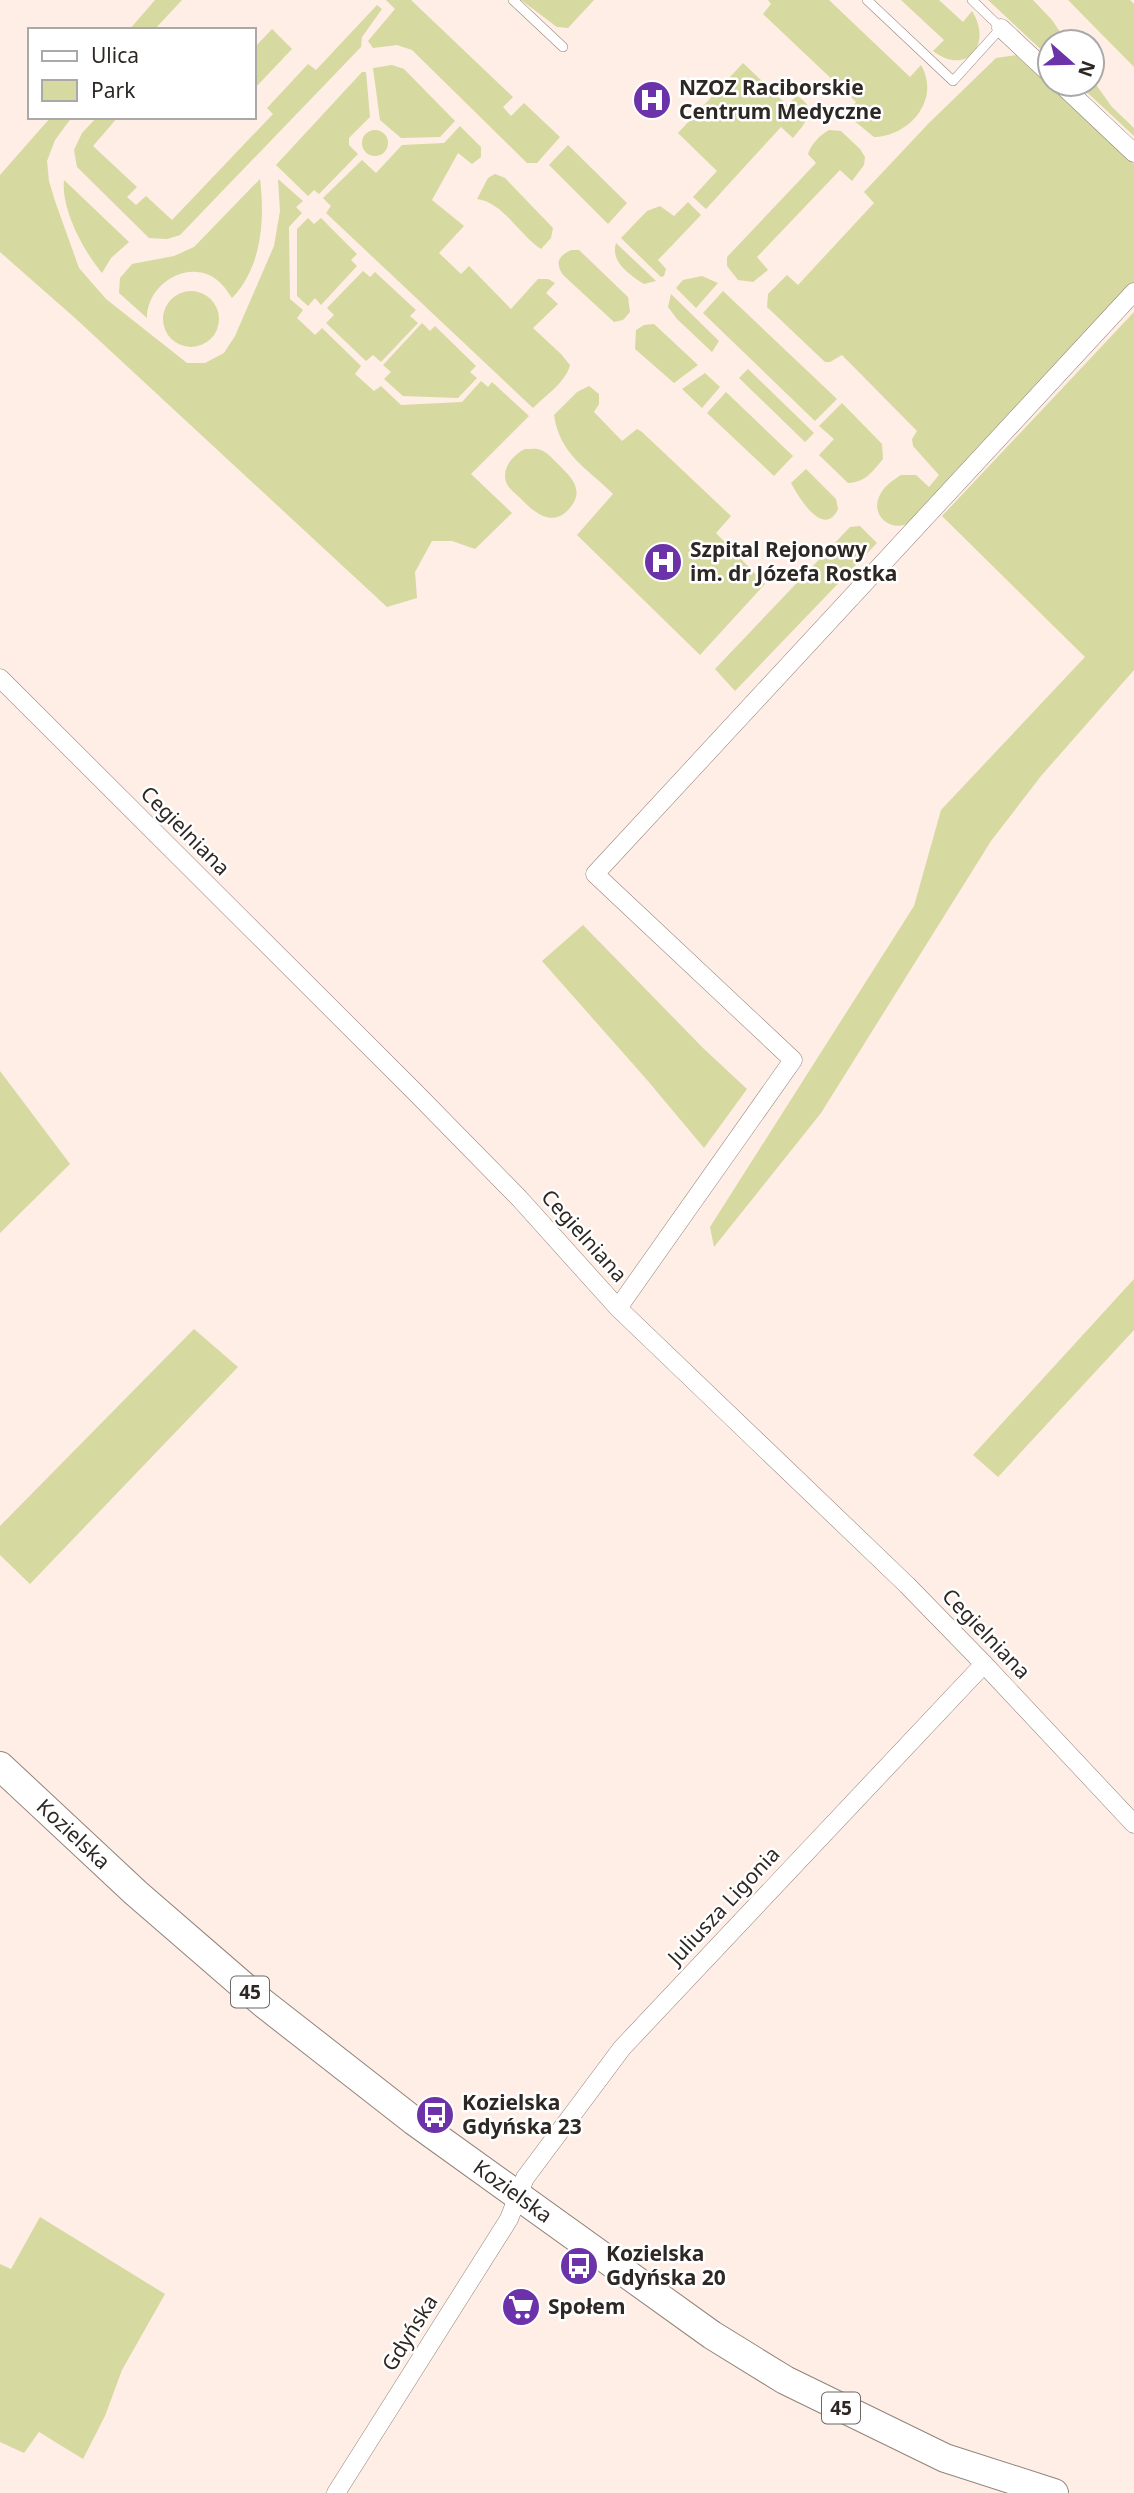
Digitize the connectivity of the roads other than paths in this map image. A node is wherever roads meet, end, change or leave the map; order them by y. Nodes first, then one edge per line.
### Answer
1 (513, 0) edge
2 (867, 0) edge
3 (972, 0) edge
4 (1001, 28) junction
5 (563, 47) dead end
6 (1036, 61) edge
7 (1076, 98) edge
8 (1134, 153) edge
9 (1134, 292) edge
10 (0, 678) edge
11 (618, 1308) junction
12 (984, 1664) junction
13 (0, 1766) edge
14 (1134, 1824) edge
15 (517, 2196) junction
16 (336, 2493) edge
17 (1054, 2493) edge

1 - 5 lane
2 - 4 lane
3 - 4 lane
4 - 6 street
7 - 8 street
9 - 11 street
10 - 11 street, Cegielniana
11 - 12 street, Cegielniana
12 - 14 street, Cegielniana
12 - 15 street, Juliusza Ligonia
13 - 15 main road, Kozielska / 45
15 - 16 street, Gdyńska
15 - 17 main road, Kozielska / 45

